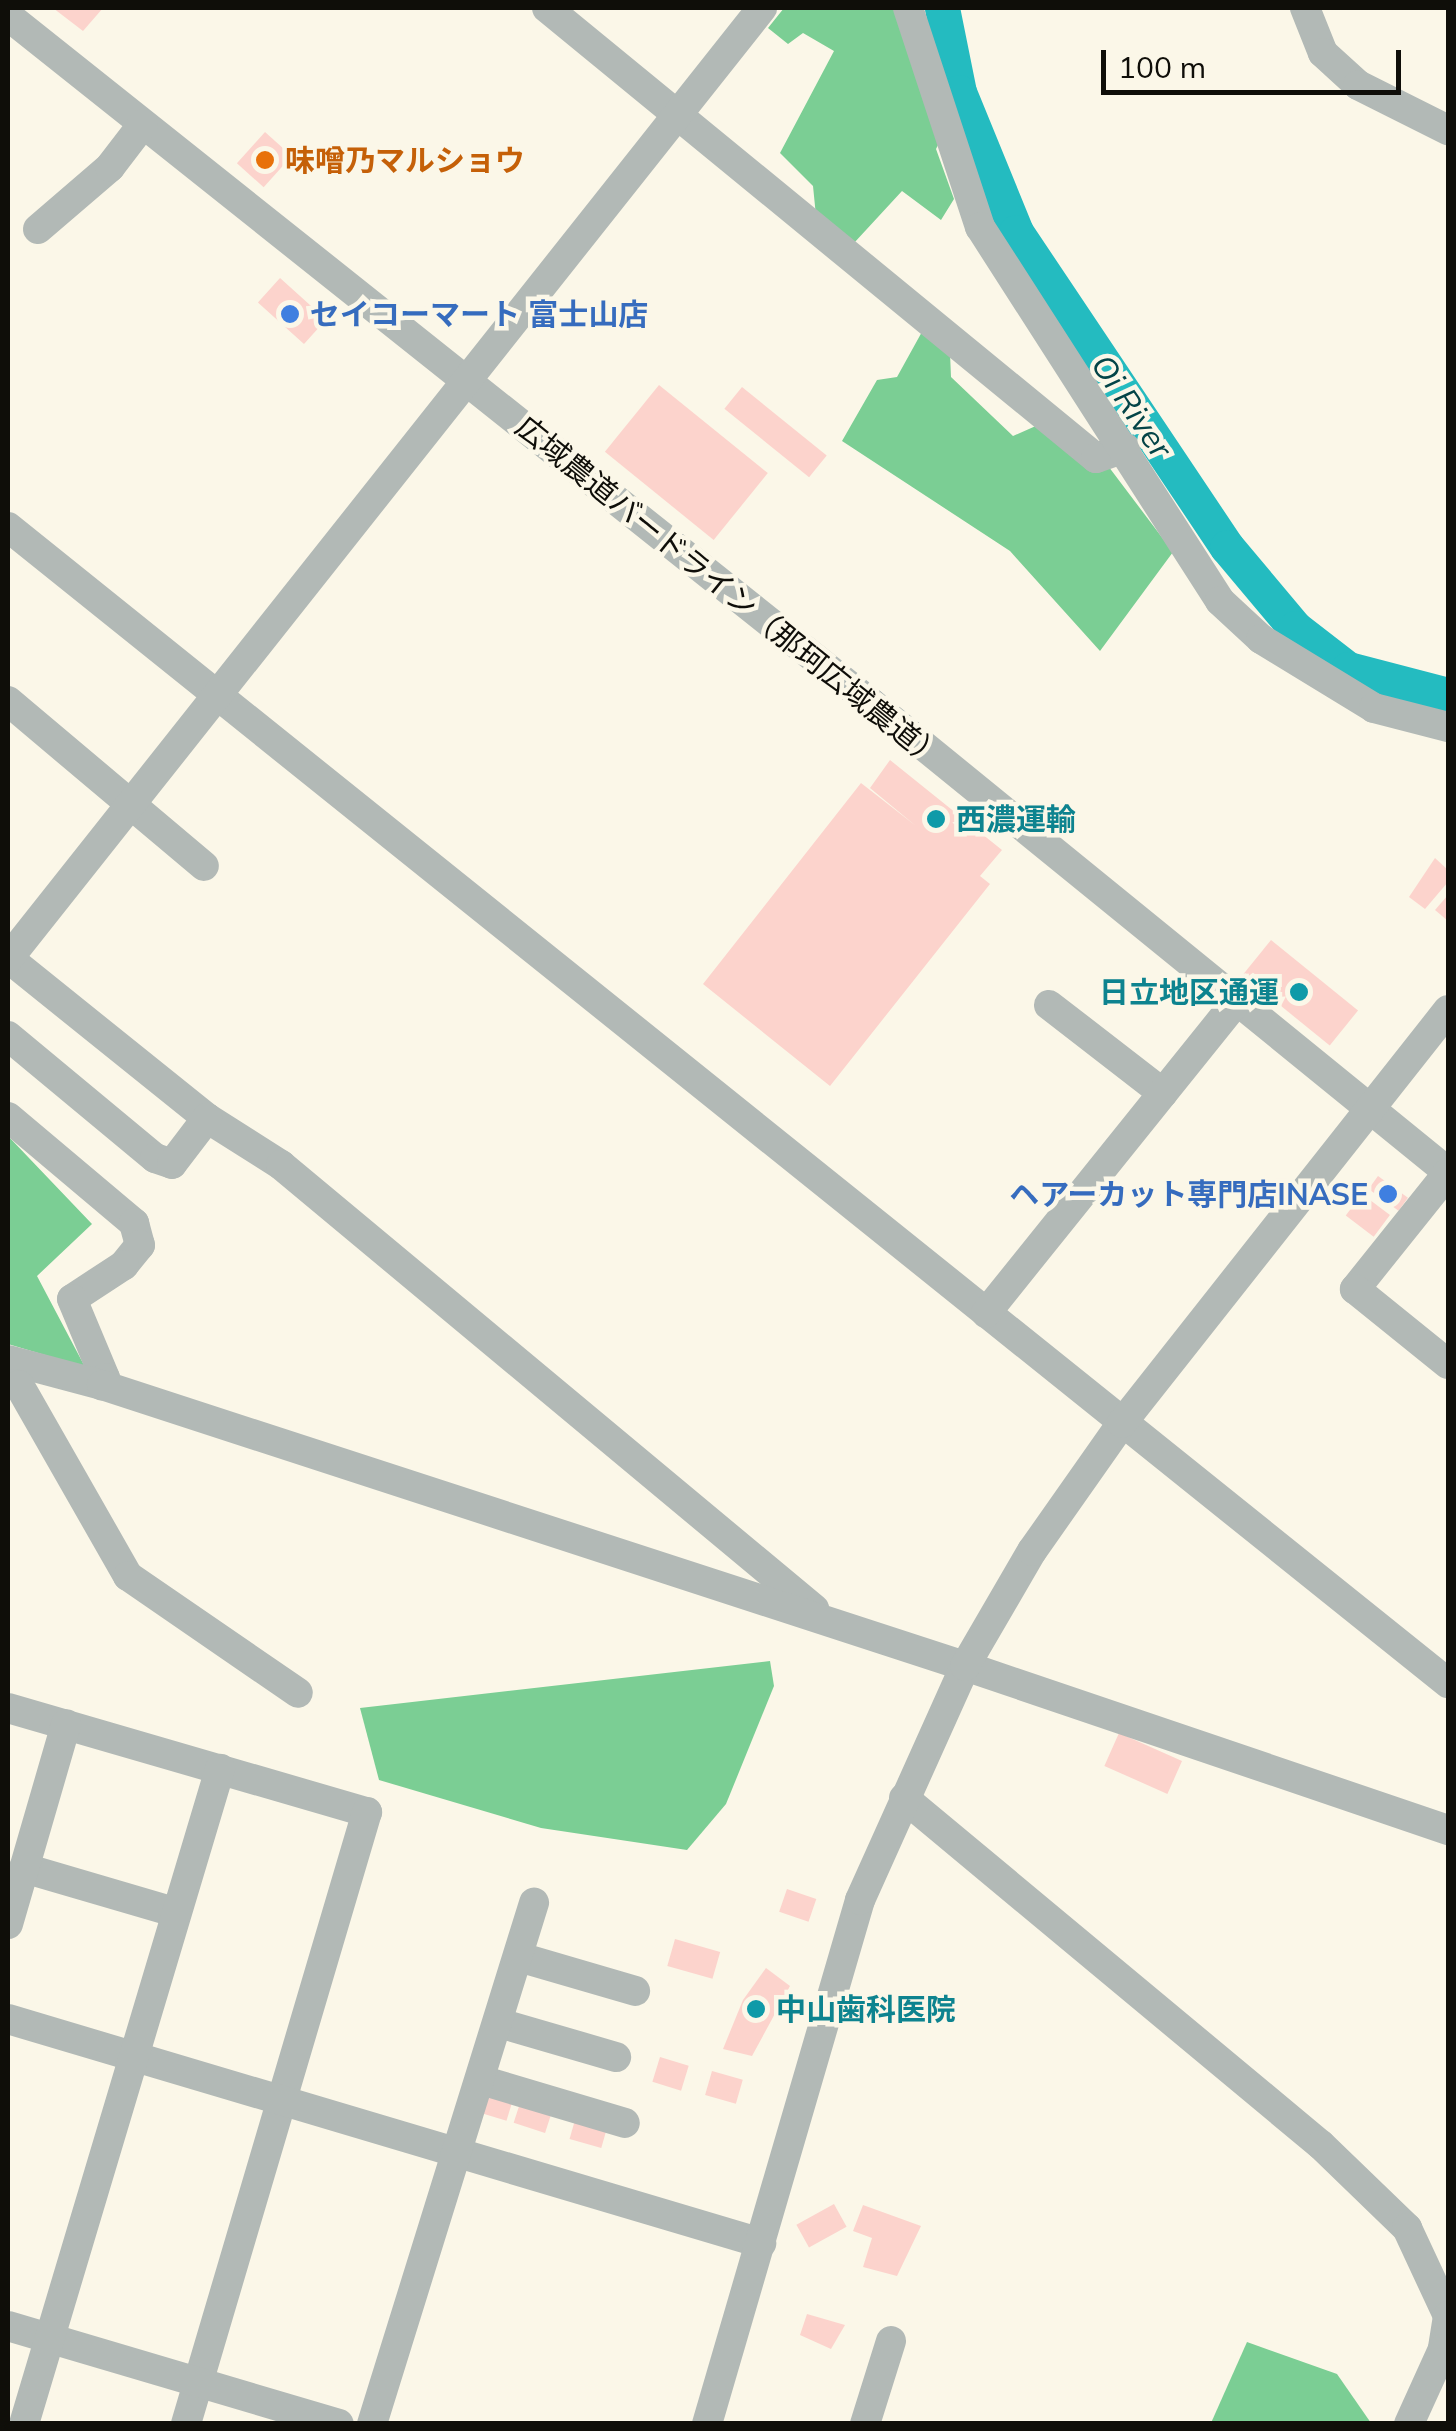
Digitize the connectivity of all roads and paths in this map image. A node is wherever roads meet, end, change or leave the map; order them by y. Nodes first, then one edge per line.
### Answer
1 (546, 8) edge
2 (762, 8) edge
3 (908, 8) edge
4 (1305, 8) edge
5 (8, 16) edge
6 (679, 112) junction
7 (142, 124) junction
8 (1448, 130) edge
9 (38, 229) dead end
10 (466, 382) junction
11 (1125, 448) junction
12 (8, 527) edge
13 (217, 692) junction
14 (8, 701) edge
15 (1448, 727) edge
16 (130, 801) junction
17 (204, 866) dead end
18 (8, 958) edge
19 (1237, 1000) junction
20 (1049, 1005) dead end
21 (1448, 1010) edge
22 (8, 1036) edge
23 (1162, 1093) junction
24 (1372, 1111) junction
25 (8, 1116) edge
26 (207, 1118) junction
27 (1448, 1172) edge
28 (986, 1313) junction
29 (8, 1360) edge
30 (1448, 1364) edge
31 (8, 1384) edge
32 (102, 1385) junction
33 (1122, 1422) junction
34 (842, 1626) junction
35 (965, 1666) junction
36 (1448, 1683) edge
37 (298, 1694) dead end
38 (8, 1708) edge
39 (66, 1724) junction
40 (220, 1769) junction
41 (904, 1798) junction
42 (1448, 1830) edge
43 (24, 1868) junction
44 (534, 1903) dead end
45 (174, 1912) junction
46 (9, 1913) edge
47 (518, 1957) junction
48 (635, 1990) dead end
49 (8, 2019) edge
50 (500, 2023) junction
51 (132, 2056) junction
52 (616, 2057) dead end
53 (481, 2080) junction
54 (282, 2100) junction
55 (625, 2124) dead end
56 (456, 2152) junction
57 (761, 2243) junction
58 (8, 2326) edge
59 (49, 2338) junction
60 (891, 2341) dead end
61 (198, 2382) junction
62 (8, 2419) edge
63 (21, 2424) edge
64 (186, 2424) edge
65 (339, 2424) edge
66 (372, 2424) edge
67 (707, 2424) edge
68 (865, 2424) edge
69 (1409, 2424) edge

1 - 6 street
2 - 6 street
3 - 11 street
4 - 8 street
5 - 7 street, 広域農道バードライン（那珂広域農道）
6 - 10 street
6 - 11 street
7 - 9 street
7 - 10 street, 広域農道バードライン（那珂広域農道）
10 - 13 street
10 - 19 street, 広域農道バードライン（那珂広域農道）
11 - 15 street
12 - 13 street
13 - 16 street
13 - 28 street
14 - 16 street
16 - 17 street
16 - 18 street
18 - 26 street
19 - 23 street
19 - 24 street, 広域農道バードライン（那珂広域農道）
20 - 23 street
21 - 24 street
22 - 26 street
23 - 28 street
24 - 27 street, 広域農道バードライン（那珂広域農道）
24 - 33 street
25 - 32 street
26 - 34 street
27 - 30 street
28 - 33 street
29 - 32 street
31 - 37 street
32 - 34 street
33 - 35 street
33 - 36 street
34 - 35 street
35 - 41 street
35 - 42 street
38 - 39 street
39 - 40 street
39 - 43 street
40 - 45 street
40 - 54 street
41 - 57 street
41 - 69 street
43 - 45 street
43 - 46 street
44 - 47 street
45 - 51 street
47 - 48 street
47 - 50 street
49 - 51 street
50 - 52 street
50 - 53 street
51 - 54 street
51 - 59 street
53 - 55 street
53 - 56 street
54 - 56 street
54 - 61 street
56 - 57 street
56 - 66 street
57 - 67 street
58 - 59 street
59 - 61 street
59 - 63 street
60 - 68 street
61 - 64 street
61 - 65 street
62 - 63 street

